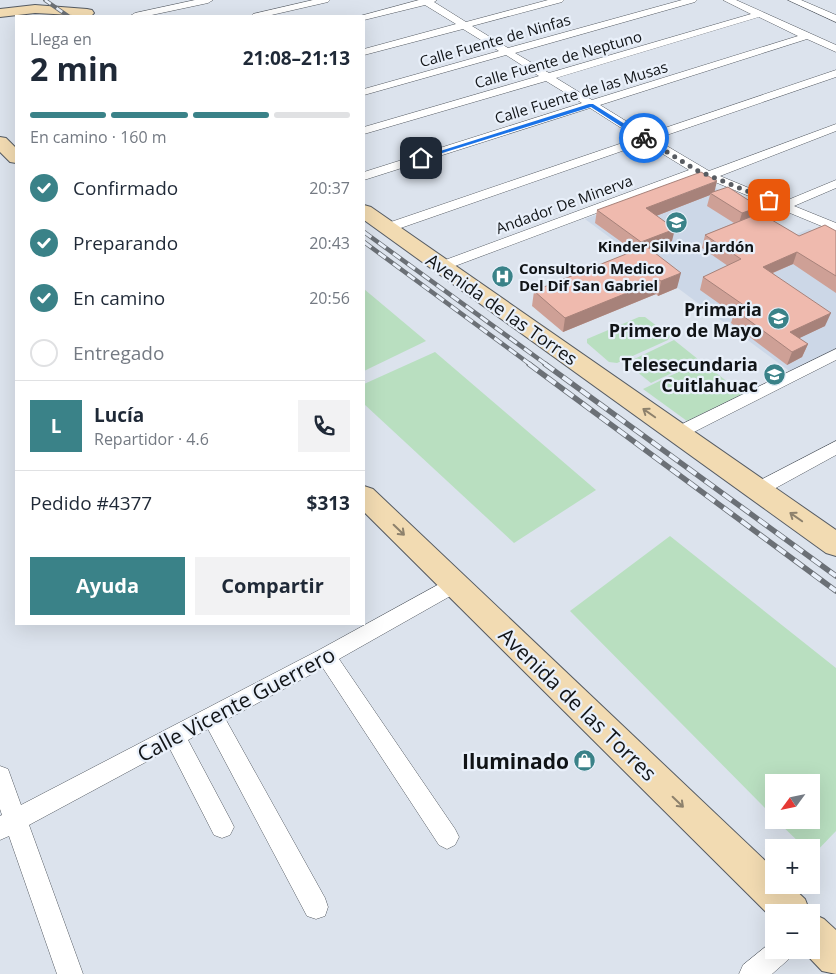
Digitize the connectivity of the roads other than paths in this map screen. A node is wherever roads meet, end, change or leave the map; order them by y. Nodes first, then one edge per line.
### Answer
1 (68, 0) edge
2 (208, 0) edge
3 (326, 0) edge
4 (427, 0) edge
5 (559, 0) edge
6 (692, 0) edge
7 (728, 0) edge
8 (793, 0) edge
9 (0, 13) edge
10 (760, 14) junction
11 (89, 15) edge
12 (140, 15) edge
13 (260, 15) edge
14 (365, 17) edge
15 (836, 19) edge
16 (464, 25) junction
17 (807, 36) junction
18 (836, 49) edge
19 (365, 52) edge
20 (507, 52) junction
21 (836, 73) edge
22 (548, 77) junction
23 (365, 92) edge
24 (591, 105) junction
25 (836, 127) edge
26 (365, 131) edge
27 (645, 139) junction
28 (703, 174) junction
29 (365, 176) edge
30 (836, 184) edge
31 (784, 206) junction
32 (365, 212) edge
33 (386, 228) junction
34 (836, 228) edge
35 (442, 266) junction
36 (836, 354) edge
37 (678, 433) junction
38 (836, 446) edge
39 (757, 490) junction
40 (365, 497) edge
41 (836, 545) edge
42 (454, 584) junction
43 (326, 656) junction
44 (213, 717) junction
45 (175, 736) junction
46 (0, 778) edge
47 (8, 824) edge
48 (222, 827) dead end
49 (447, 837) dead end
50 (784, 904) edge
51 (316, 907) dead end
52 (820, 941) edge
53 (836, 957) edge
54 (770, 959) edge
55 (70, 974) edge
56 (752, 974) edge

1 - 11 main road
2 - 12 street
3 - 13 street
4 - 14 street
4 - 16 street
5 - 16 street
6 - 20 street, Calle Fuente de Ninfas
7 - 10 street
8 - 15 street
9 - 11 main road
10 - 17 street
10 - 22 street, Calle Fuente de Neptuno
16 - 19 street
16 - 20 street
17 - 18 street
17 - 24 street, Calle Fuente de las Musas
20 - 22 street
20 - 23 street, Calle Fuente de Ninfas
21 - 27 street
22 - 24 street
22 - 26 street, Calle Fuente de Neptuno
24 - 27 street
24 - 29 street, Calle Fuente de las Musas
25 - 28 street, Andador De Minerva
27 - 28 street
27 - 33 street
28 - 31 street
28 - 35 street, Andador De Minerva
30 - 31 street
31 - 34 street
32 - 33 main road, Avenida de las Torres
33 - 35 main road, Avenida de las Torres
37 -> 35 main road, Avenida de las Torres
36 - 37 street
37 - 39 main road, Avenida de las Torres
38 - 39 street
41 -> 39 main road, Avenida de las Torres
40 -> 42 main road, Avenida de las Torres
42 - 43 street, Calle Vicente Guerrero
42 -> 50 main road, Avenida de las Torres
43 - 44 street, Calle Vicente Guerrero
43 - 49 street
44 - 45 street, Calle Vicente Guerrero
44 - 51 street
45 - 47 street, Calle Vicente Guerrero
45 - 48 street
46 - 47 street
47 - 55 street
52 - 53 main road
54 - 56 street

